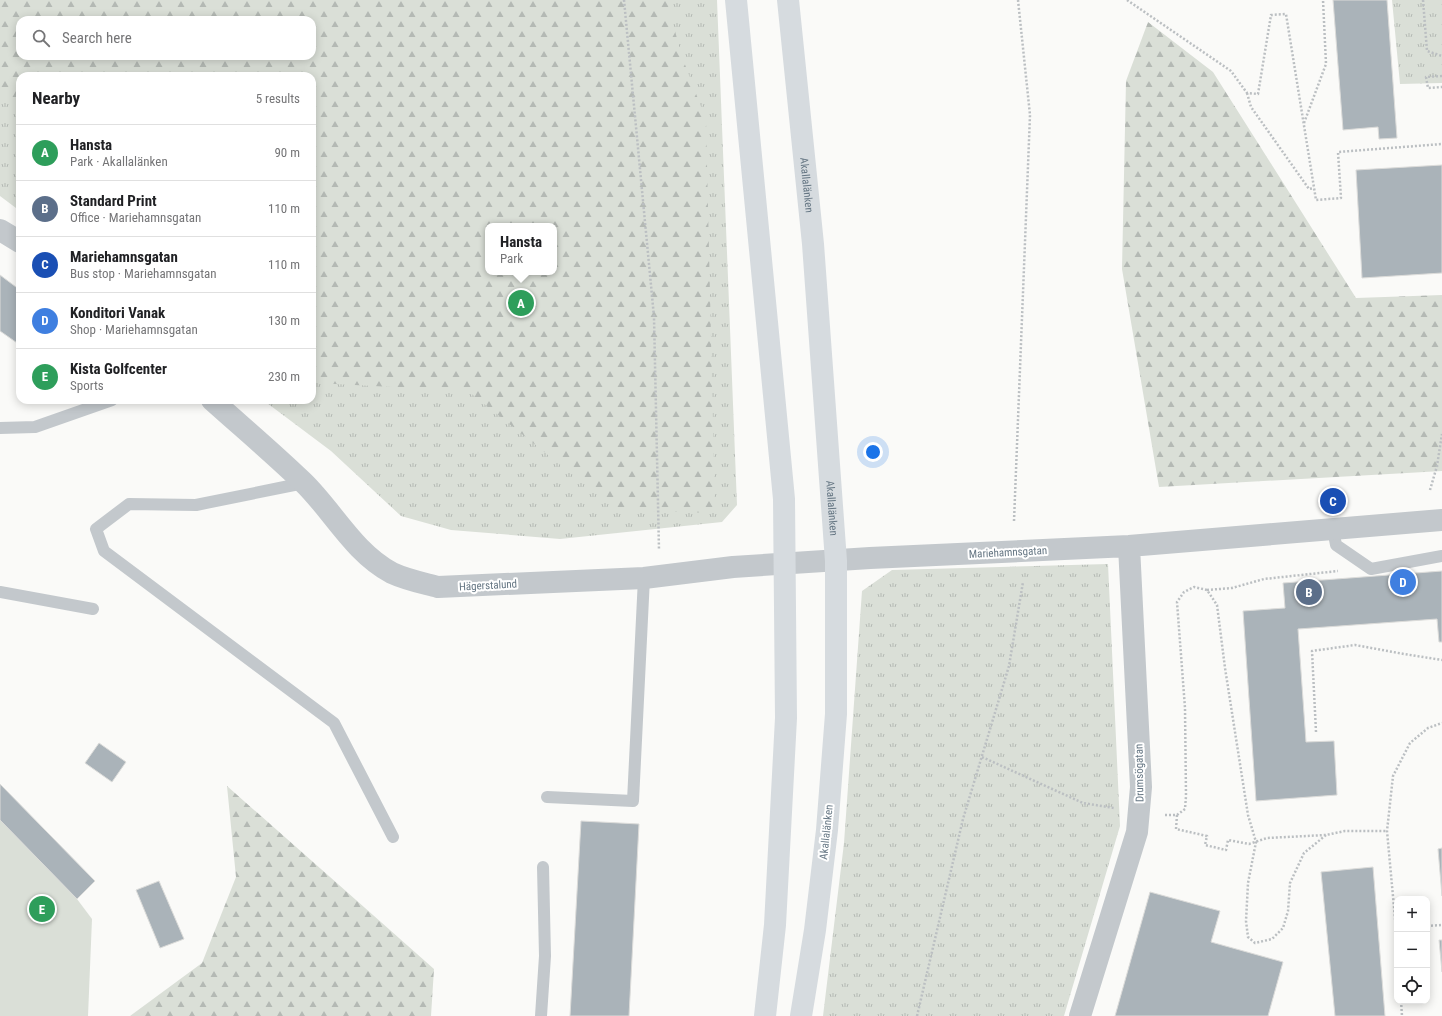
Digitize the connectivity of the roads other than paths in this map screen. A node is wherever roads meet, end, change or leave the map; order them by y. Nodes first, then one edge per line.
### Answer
1 (736, 0) edge
2 (788, 0) edge
3 (0, 230) edge
4 (16, 240) edge
5 (101, 404) edge
6 (216, 404) edge
7 (0, 428) edge
8 (304, 483) junction
9 (1442, 520) edge
10 (1333, 529) junction
11 (1129, 546) junction
12 (1442, 556) edge
13 (836, 561) junction
14 (785, 564) junction
15 (652, 577) junction
16 (0, 592) edge
17 (93, 609) dead end
18 (547, 797) dead end
19 (393, 838) dead end
20 (543, 867) dead end
21 (541, 1016) edge
22 (765, 1016) edge
23 (801, 1016) edge
24 (1080, 1016) edge

1 - 14 main road
2 - 13 main road, Akallalänken
3 - 4 street
5 - 7 lane
6 - 8 street, Hägerstalund
8 - 15 street, Hägerstalund
8 - 19 lane
9 - 10 street, Mariehamnsgatan
10 - 11 street, Mariehamnsgatan
10 - 12 lane
11 - 13 street, Mariehamnsgatan
11 - 24 street, Drumsögatan
13 - 14 street, Hägerstalund
13 - 23 main road, Akallalänken
14 - 15 street, Hägerstalund
14 - 22 main road
15 - 18 lane
16 - 17 lane
20 - 21 lane

